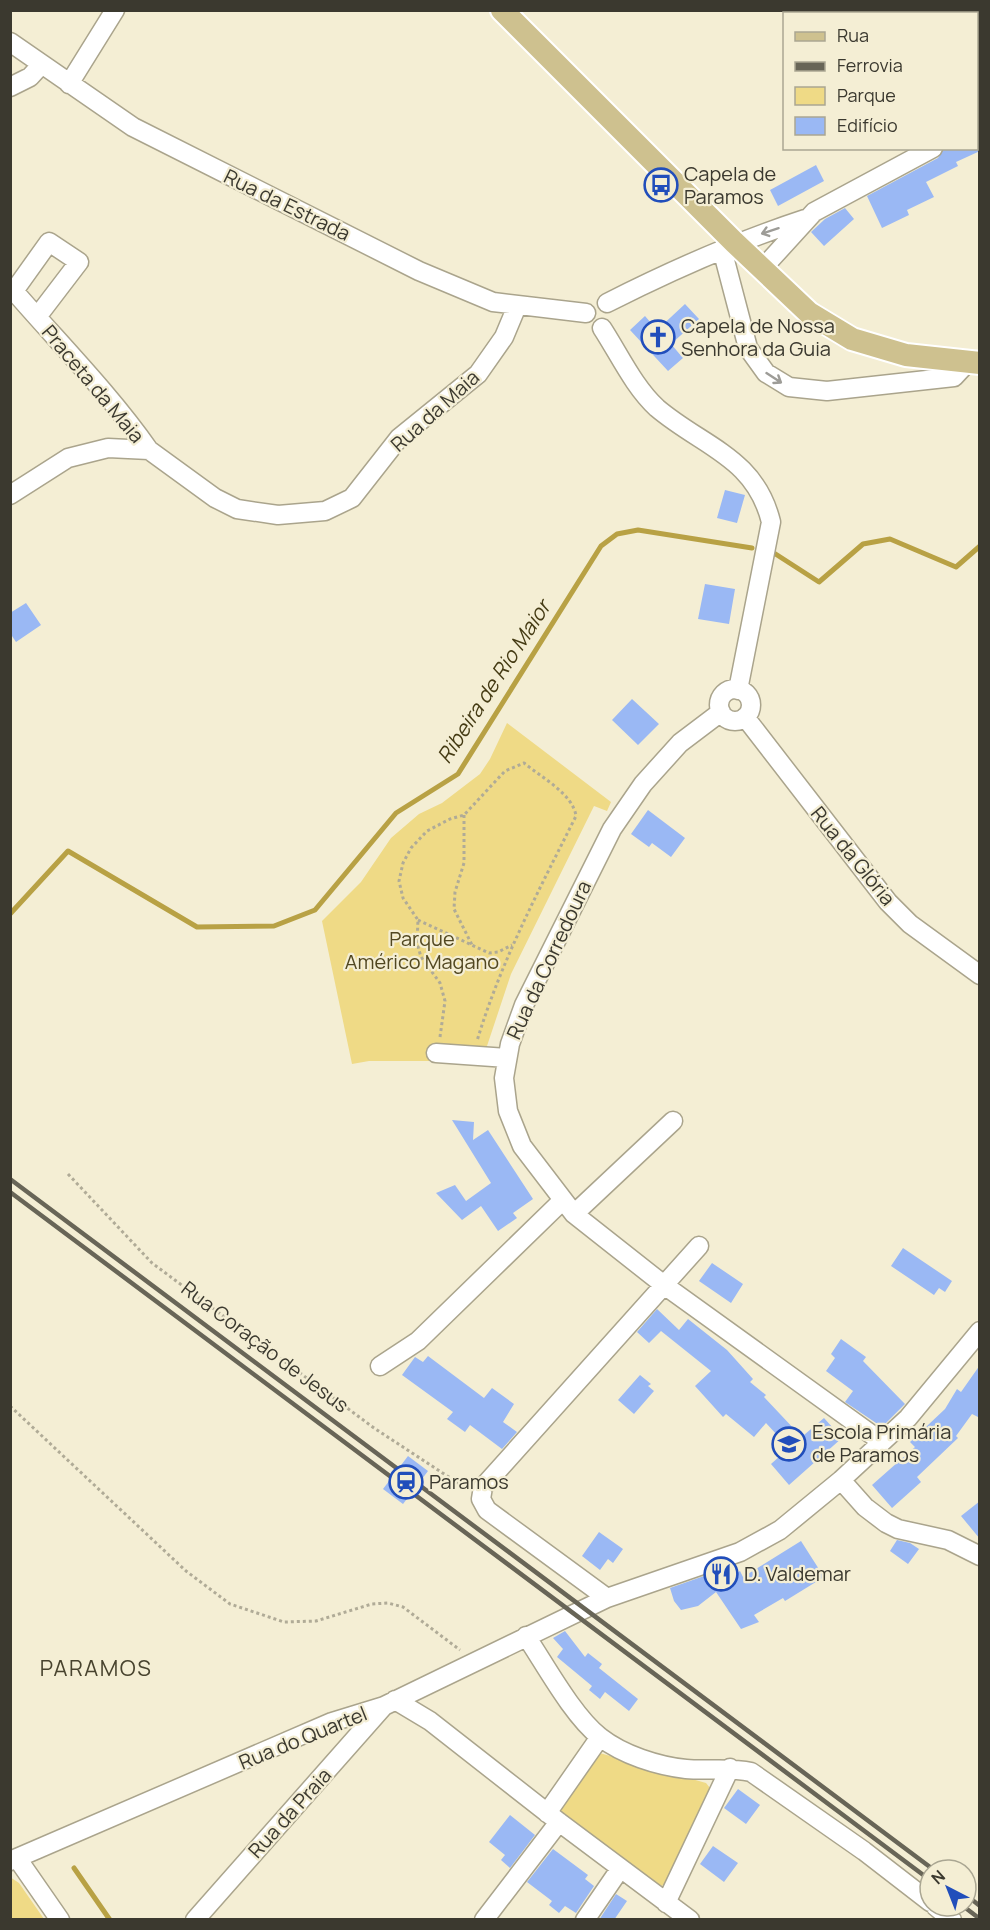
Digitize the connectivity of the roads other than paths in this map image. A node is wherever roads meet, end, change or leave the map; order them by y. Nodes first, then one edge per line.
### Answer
1 (115, 10) edge
2 (502, 10) edge
3 (10, 42) edge
4 (41, 65) junction
5 (69, 84) junction
6 (10, 87) edge
7 (929, 150) edge
8 (805, 219) junction
9 (728, 246) junction
10 (762, 269) junction
11 (607, 303) junction
12 (517, 306) junction
13 (586, 313) junction
14 (37, 318) dead end
15 (602, 328) junction
16 (973, 363) edge
17 (149, 450) junction
18 (10, 495) edge
19 (738, 690) junction
20 (721, 712) junction
21 (746, 717) junction
22 (980, 975) edge
23 (436, 1053) road end
24 (507, 1058) junction
25 (673, 1121) dead end
26 (568, 1207) junction
27 (699, 1246) dead end
28 (664, 1285) junction
29 (980, 1331) edge
30 (380, 1366) dead end
31 (882, 1442) junction
32 (841, 1480) junction
33 (980, 1556) edge
34 (607, 1598) junction
35 (526, 1636) junction
36 (428, 1684) junction
37 (390, 1703) junction
38 (430, 1721) junction
39 (600, 1737) junction
40 (730, 1768) junction
41 (553, 1817) junction
42 (14, 1860) edge
43 (620, 1869) junction
44 (918, 1893) edge
45 (678, 1913) edge
46 (60, 1920) edge
47 (195, 1920) edge
48 (484, 1920) edge
49 (585, 1920) edge

1 - 5 street
2 - 9 main road
3 - 4 street, Rua da Estrada
4 - 5 street, Rua da Estrada
4 - 6 street
5 - 12 street, Rua da Estrada
7 - 8 street
8 -> 9 street
8 - 10 street
9 - 10 main road
9 - 11 street
9 -> 16 street
10 - 16 main road
11 - 13 street
11 - 15 street
12 - 13 street, Rua da Estrada
12 - 17 street, Rua da Maia
13 - 15 street
14 - 17 street, Praceta da Maia
15 - 19 street
17 - 18 street
19 - 20 street
19 - 21 street
20 - 21 street
20 - 24 street, Rua da Corredoura
21 - 22 street, Rua da Glória
23 - 24 street
24 - 26 street, Rua da Corredoura
25 - 26 street
26 - 28 street, Rua da Corredoura
26 - 30 street
27 - 28 street
28 - 31 street, Rua da Corredoura
28 - 34 street
29 - 31 street, Rua do Quartel
31 - 32 street, Rua do Quartel
32 - 33 street
32 - 34 street, Rua do Quartel
34 - 35 street, Rua do Quartel
35 - 36 street, Rua do Quartel
35 - 39 street
36 - 37 street, Rua do Quartel
36 - 38 street
37 - 38 street
37 - 42 street, Rua do Quartel
37 - 47 street, Rua da Praia
38 - 41 street
39 - 40 street
39 - 41 street
40 - 44 street
40 - 45 street
41 - 43 street
41 - 48 street
42 - 46 street, Rua do Quartel
43 - 45 street
43 - 49 street

